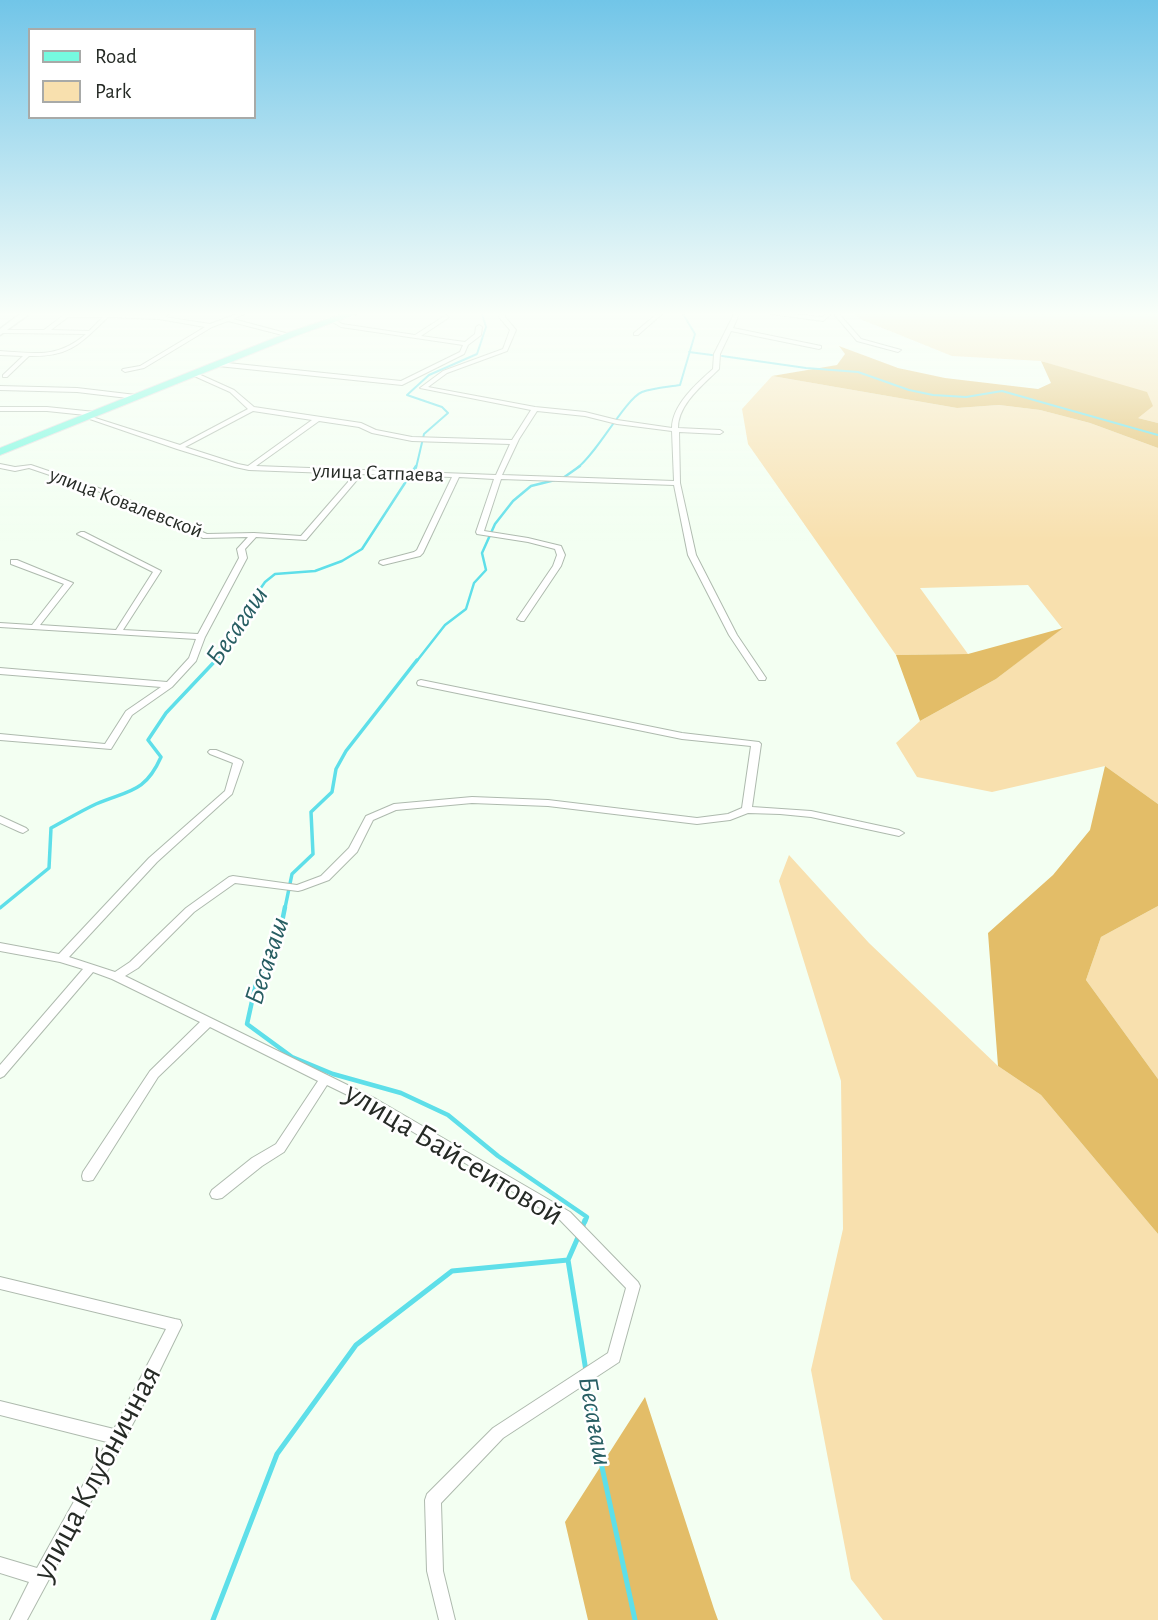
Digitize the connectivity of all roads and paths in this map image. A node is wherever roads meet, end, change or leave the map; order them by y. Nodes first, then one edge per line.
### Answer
1 (62, 390) edge
2 (155, 390) edge
3 (229, 390) edge
4 (431, 390) edge
5 (693, 390) edge
6 (136, 397) junction
7 (0, 409) edge
8 (252, 410) junction
9 (535, 410) junction
10 (91, 415) junction
11 (317, 419) junction
12 (675, 430) junction
13 (720, 432) dead end
14 (512, 442) junction
15 (179, 448) junction
16 (0, 452) edge
17 (0, 466) edge
18 (249, 468) junction
19 (359, 473) junction
20 (456, 476) junction
21 (496, 478) junction
22 (677, 482) junction
23 (81, 534) dead end
24 (254, 536) junction
25 (14, 562) dead end
26 (383, 563) dead end
27 (521, 619) dead end
28 (0, 625) edge
29 (33, 628) junction
30 (118, 632) junction
31 (201, 637) junction
32 (0, 671) edge
33 (762, 678) dead end
34 (421, 683) dead end
35 (169, 685) junction
36 (0, 737) edge
37 (212, 752) dead end
38 (747, 810) junction
39 (0, 819) edge
40 (23, 830) dead end
41 (899, 833) dead end
42 (0, 947) edge
43 (61, 958) junction
44 (90, 968) junction
45 (116, 976) junction
46 (208, 1022) junction
47 (0, 1073) edge
48 (326, 1079) junction
49 (88, 1176) dead end
50 (217, 1194) dead end
51 (0, 1283) edge
52 (0, 1408) edge
53 (117, 1437) junction
54 (0, 1565) edge
55 (42, 1578) junction
56 (18, 1620) edge
57 (447, 1620) edge

1 - 6 street
2 - 6 main road
3 - 8 street
4 - 9 street
5 - 12 street
6 - 10 main road
7 - 10 street, улица Сатпаева
8 - 11 street
8 - 15 street
9 - 12 street
9 - 14 street
10 - 15 street, улица Сатпаева
10 - 16 main road
11 - 14 street
11 - 18 street
12 - 13 street
12 - 22 street
14 - 21 street
15 - 18 street, улица Сатпаева
17 - 24 street, улица Ковалевской
18 - 19 street, улица Сатпаева
19 - 20 street, улица Сатпаева
19 - 24 street, улица Ковалевской
20 - 21 street, улица Сатпаева
20 - 26 street
21 - 22 street, улица Сатпаева
21 - 27 street
22 - 33 street
23 - 30 street
24 - 31 street
25 - 29 street
28 - 29 street
29 - 30 street
30 - 31 street
31 - 35 street
32 - 35 street
34 - 38 street
35 - 36 street
37 - 43 street
38 - 41 street
38 - 45 street
39 - 40 street
42 - 43 street, улица Байсеитовой
43 - 44 street, улица Байсеитовой
44 - 45 street, улица Байсеитовой
44 - 47 street
45 - 46 street, улица Байсеитовой
46 - 48 street, улица Байсеитовой
46 - 49 street
48 - 50 street
48 - 57 street, улица Байсеитовой
51 - 53 street, улица Клубничная
52 - 53 street
53 - 55 street, улица Клубничная
54 - 55 street
55 - 56 street, улица Клубничная

